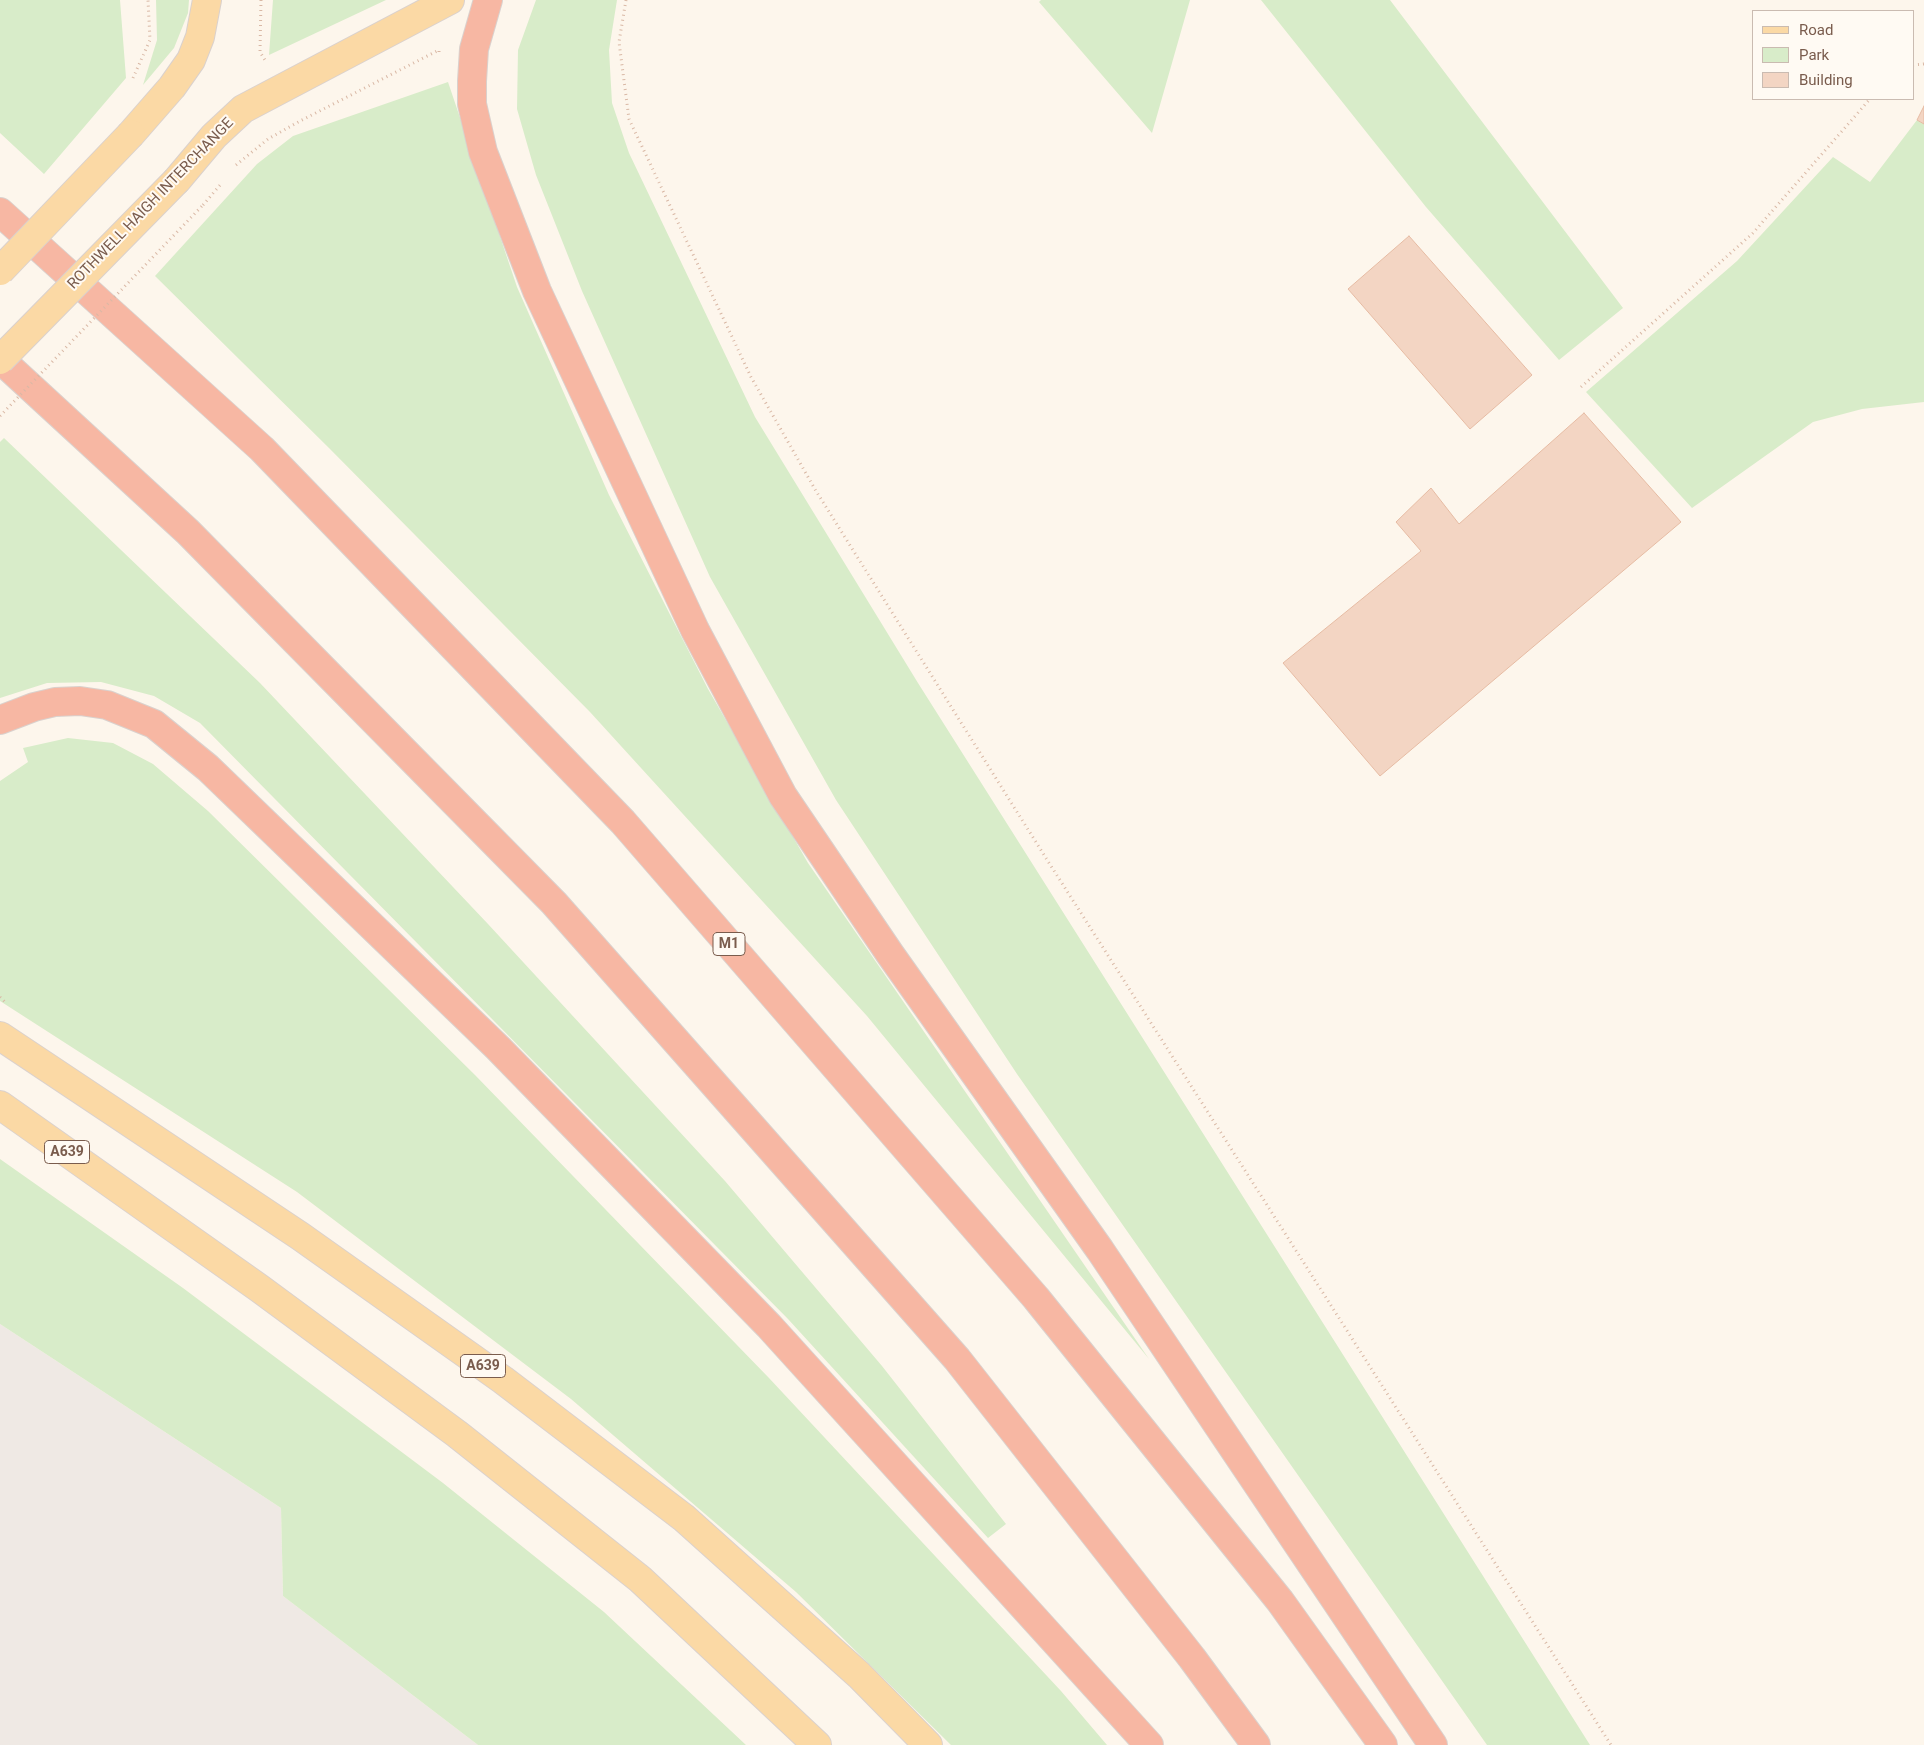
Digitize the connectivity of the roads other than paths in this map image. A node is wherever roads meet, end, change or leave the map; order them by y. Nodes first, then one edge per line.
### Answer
1 (207, 0) edge
2 (450, 0) edge
3 (488, 0) edge
4 (0, 212) edge
5 (0, 270) edge
6 (0, 360) edge
7 (0, 720) edge
8 (0, 1036) edge
9 (0, 1105) edge
10 (817, 1745) edge
11 (928, 1745) edge
12 (1149, 1745) edge
13 (1256, 1745) edge
14 (1383, 1745) edge
15 (1433, 1745) edge

1 - 5 main road, bridge
2 - 6 main road, ROTHWELL HAIGH INTERCHANGE, bridge
3 - 15 highway
4 - 14 highway, M1
6 - 13 highway
7 - 12 highway
8 - 11 main road, A639
9 - 10 main road, A639

